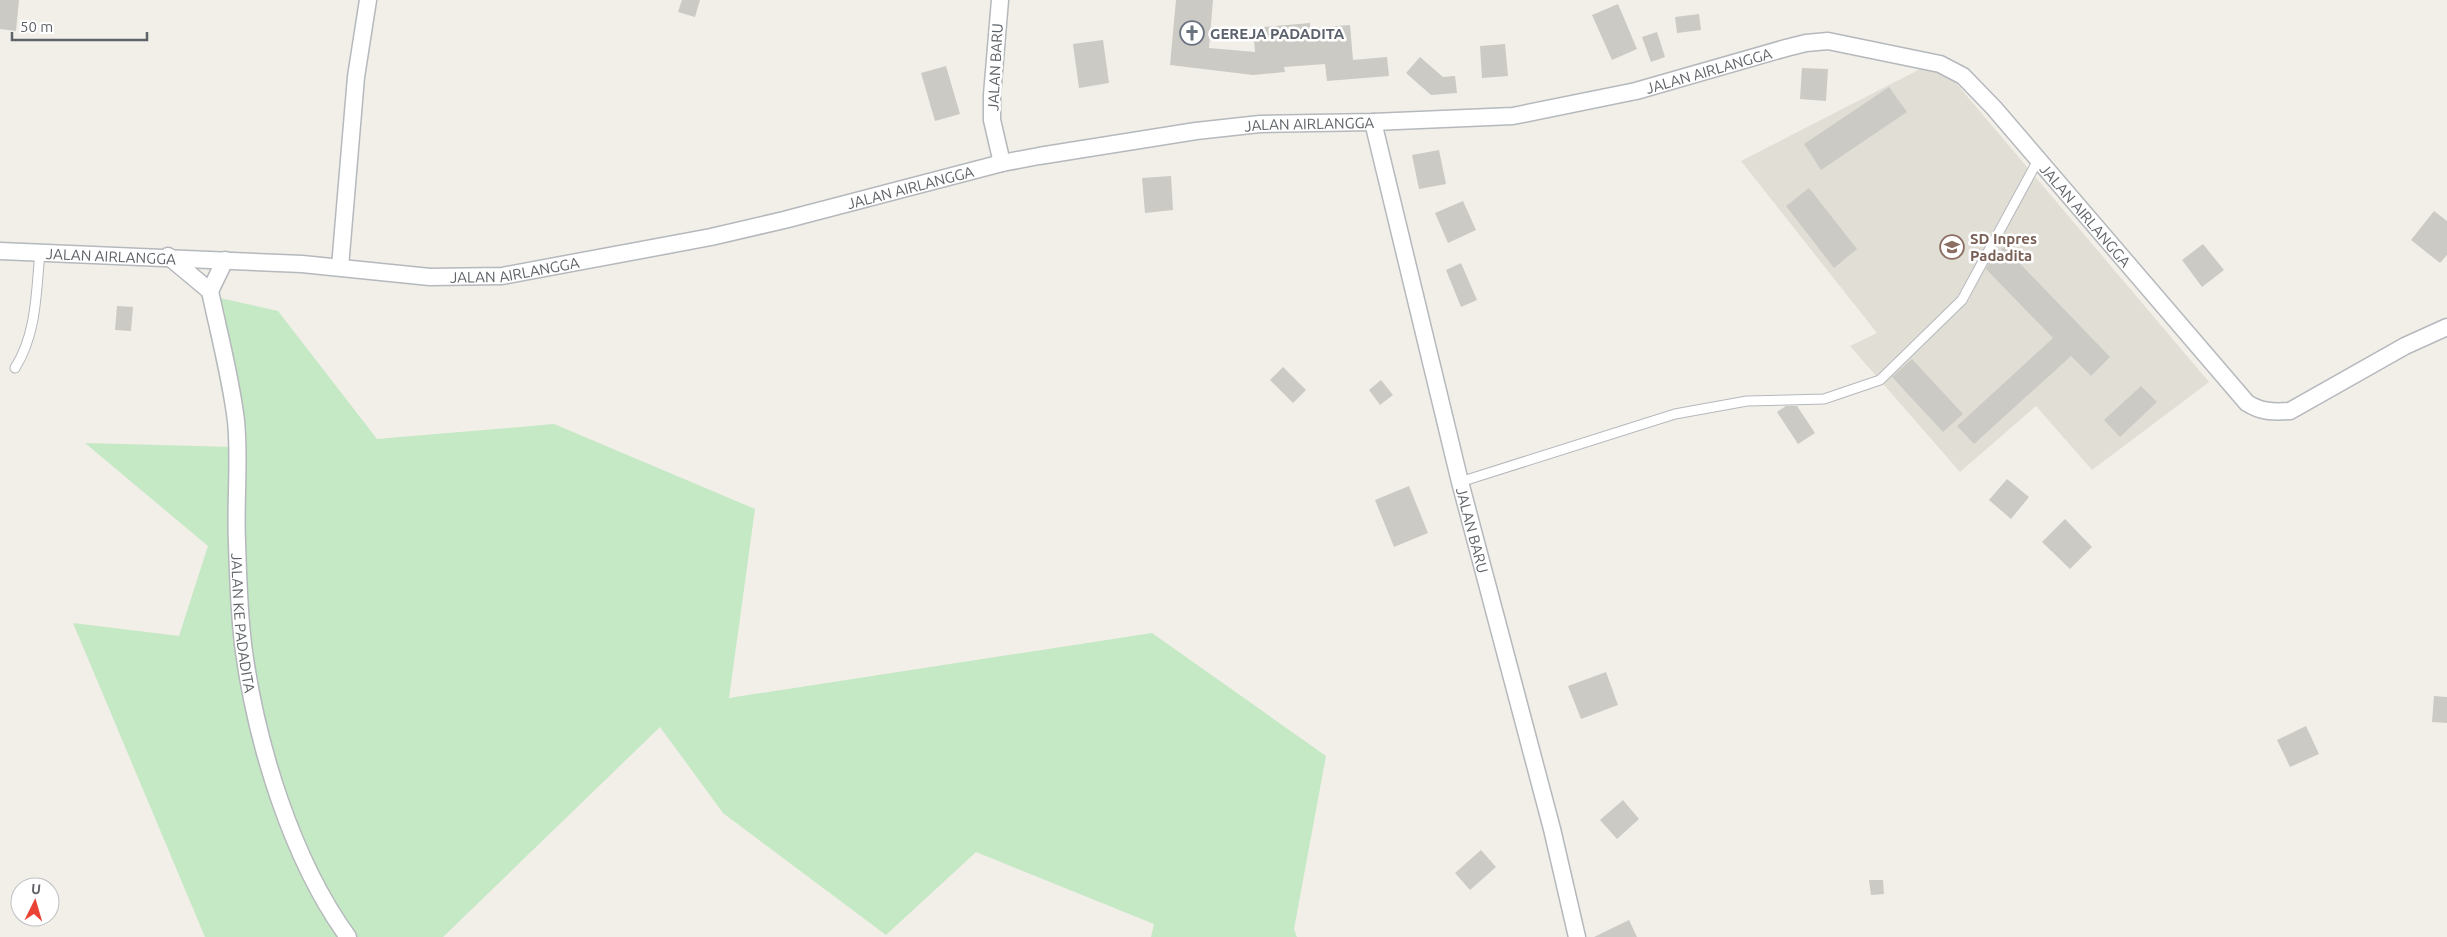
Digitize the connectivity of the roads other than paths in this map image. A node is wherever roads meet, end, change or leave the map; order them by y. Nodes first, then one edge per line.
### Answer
1 (368, 0) edge
2 (1000, 0) edge
3 (1373, 122) junction
4 (2038, 160) junction
5 (1002, 163) junction
6 (0, 251) edge
7 (40, 252) junction
8 (168, 256) junction
9 (224, 260) junction
10 (340, 267) junction
11 (210, 291) junction
12 (2447, 327) edge
13 (15, 368) dead end
14 (1460, 482) junction
15 (348, 937) edge
16 (1577, 937) edge

1 - 10 street
2 - 5 street, JALAN BARU
3 - 4 street, JALAN AIRLANGGA
3 - 5 street, JALAN AIRLANGGA
3 - 14 street, JALAN BARU
4 - 12 street, JALAN AIRLANGGA
4 - 14 lane
5 - 10 street, JALAN AIRLANGGA
6 - 7 street, JALAN AIRLANGGA
7 - 8 street, JALAN AIRLANGGA
7 - 13 lane
8 - 9 street, JALAN AIRLANGGA
8 - 11 street
9 - 10 street, JALAN AIRLANGGA
9 - 11 street
11 - 15 street, JALAN KE PADADITA
14 - 16 street, JALAN BARU

